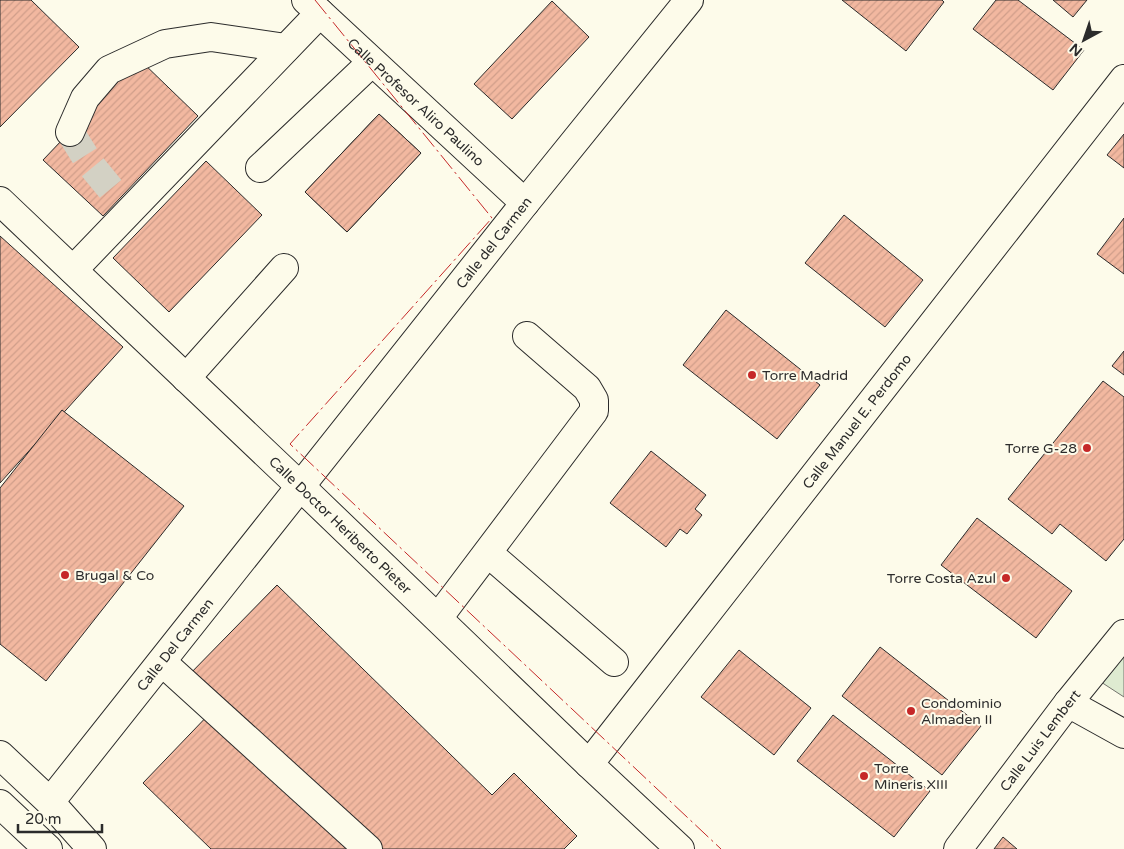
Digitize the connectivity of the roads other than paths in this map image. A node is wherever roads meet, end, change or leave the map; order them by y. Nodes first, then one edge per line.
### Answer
1 (689, 0) edge
2 (313, 6) edge
3 (286, 48) junction
4 (372, 62) junction
5 (1124, 78) edge
6 (70, 132) dead end
7 (260, 168) dead end
8 (0, 201) edge
9 (525, 203) junction
10 (284, 268) dead end
11 (73, 270) junction
12 (527, 336) dead end
13 (186, 378) junction
14 (301, 487) junction
15 (488, 553) junction
16 (438, 618) junction
17 (1124, 634) edge
18 (162, 662) junction
19 (614, 662) dead end
20 (1068, 703) junction
21 (1124, 734) edge
22 (0, 755) edge
23 (589, 764) junction
24 (50, 802) junction
25 (0, 804) edge
26 (48, 849) edge
27 (92, 849) edge
28 (368, 849) edge
29 (680, 849) edge
30 (958, 849) edge

1 - 9 main road, Calle del Carmen
2 - 3 main road
2 - 4 main road, Calle Profesor Aliro Paulino
3 - 6 main road
3 - 11 main road
4 - 7 main road
4 - 9 main road, Calle Profesor Aliro Paulino
5 - 23 main road, Calle Manuel E. Perdomo
8 - 11 main road, Calle Doctor Heriberto Pieter
9 - 14 main road, Calle del Carmen
10 - 13 main road
11 - 13 main road, Calle Doctor Heriberto Pieter
12 - 15 main road
13 - 14 main road, Calle Doctor Heriberto Pieter
14 - 16 main road, Calle Doctor Heriberto Pieter
14 - 18 main road, Calle Del Carmen
15 - 16 main road
15 - 19 main road
16 - 23 main road, Calle Doctor Heriberto Pieter
17 - 20 main road, Calle Luis Lembert
18 - 24 main road, Calle Del Carmen
18 - 28 main road
20 - 21 main road
20 - 30 main road, Calle Luis Lembert
22 - 24 main road
23 - 29 main road, Calle Doctor Heriberto Pieter
24 - 27 main road
25 - 26 main road

